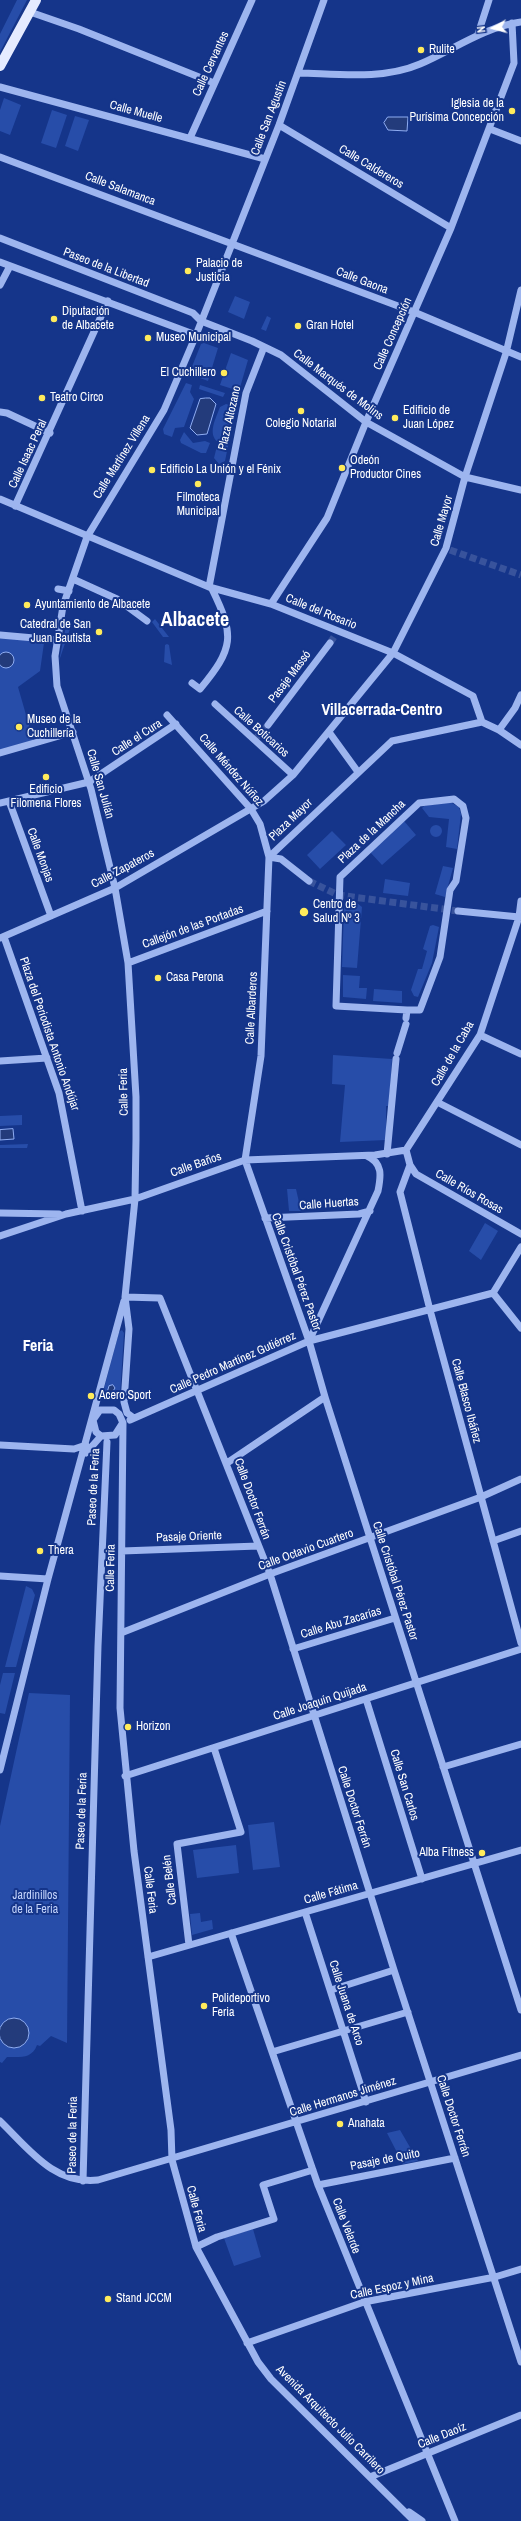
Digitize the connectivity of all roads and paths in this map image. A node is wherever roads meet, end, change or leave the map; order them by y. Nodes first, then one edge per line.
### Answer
1 (36, 0) edge
2 (252, 0) edge
3 (324, 0) edge
4 (487, 0) edge
5 (30, 12) junction
6 (521, 22) edge
7 (512, 23) junction
8 (478, 34) junction
9 (518, 63) edge
10 (0, 66) edge
11 (299, 73) junction
12 (214, 83) junction
13 (0, 87) edge
14 (279, 125) junction
15 (490, 129) junction
16 (190, 138) junction
17 (521, 141) edge
18 (0, 157) edge
19 (265, 159) junction
20 (451, 228) junction
21 (0, 238) edge
22 (231, 244) junction
23 (0, 262) edge
24 (10, 266) junction
25 (0, 285) edge
26 (521, 290) edge
27 (108, 301) junction
28 (414, 312) junction
29 (201, 321) junction
30 (518, 323) edge
31 (196, 335) junction
32 (264, 347) junction
33 (506, 353) junction
34 (521, 357) edge
35 (0, 412) edge
36 (366, 422) junction
37 (50, 432) junction
38 (465, 477) junction
39 (521, 490) edge
40 (0, 499) edge
41 (15, 506) junction
42 (86, 537) junction
43 (73, 579) junction
44 (210, 588) junction
45 (58, 589) dead end
46 (69, 591) junction
47 (271, 604) junction
48 (147, 621) dead end
49 (0, 635) edge
50 (334, 637) junction
51 (56, 640) junction
52 (393, 653) junction
53 (192, 683) dead end
54 (521, 695) edge
55 (215, 704) dead end
56 (167, 715) dead end
57 (482, 722) junction
58 (176, 724) junction
59 (268, 726) tunnel mouth
60 (499, 730) junction
61 (73, 732) junction
62 (329, 732) junction
63 (521, 745) edge
64 (0, 753) edge
65 (358, 772) junction
66 (293, 775) junction
67 (89, 782) junction
68 (9, 802) junction
69 (0, 803) edge
70 (251, 809) junction
71 (269, 857) junction
72 (309, 881) tunnel mouth
73 (115, 888) junction
74 (521, 903) edge
75 (458, 910) tunnel mouth
76 (267, 911) junction
77 (51, 916) junction
78 (519, 917) junction
79 (2, 937) edge
80 (128, 963) junction
81 (407, 1010) junction
82 (480, 1035) junction
83 (521, 1054) edge
84 (47, 1058) junction
85 (0, 1062) edge
86 (437, 1102) junction
87 (521, 1145) edge
88 (406, 1150) junction
89 (387, 1154) junction
90 (365, 1155) junction
91 (245, 1160) junction
92 (410, 1165) junction
93 (135, 1199) junction
94 (82, 1211) junction
95 (370, 1211) junction
96 (0, 1213) edge
97 (66, 1214) junction
98 (265, 1218) junction
99 (521, 1234) edge
100 (0, 1236) edge
101 (521, 1247) edge
102 (493, 1293) junction
103 (125, 1297) junction
104 (430, 1310) junction
105 (521, 1328) edge
106 (309, 1341) junction
107 (199, 1392) junction
108 (325, 1397) junction
109 (134, 1418) junction
110 (93, 1420) junction
111 (123, 1422) junction
112 (101, 1436) junction
113 (107, 1442) dead end
114 (0, 1445) edge
115 (86, 1445) junction
116 (83, 1457) junction
117 (227, 1464) junction
118 (521, 1479) edge
119 (481, 1497) junction
120 (521, 1531) edge
121 (370, 1538) junction
122 (493, 1542) junction
123 (258, 1546) junction
124 (122, 1551) junction
125 (270, 1574) junction
126 (0, 1576) edge
127 (48, 1579) junction
128 (395, 1618) junction
129 (121, 1633) junction
130 (521, 1644) edge
131 (293, 1649) junction
132 (521, 1649) edge
133 (416, 1683) junction
134 (366, 1699) junction
135 (314, 1715) junction
136 (521, 1744) edge
137 (214, 1748) junction
138 (443, 1767) junction
139 (0, 1770) edge
140 (125, 1776) junction
141 (521, 1850) edge
142 (474, 1864) junction
143 (422, 1879) junction
144 (370, 1893) junction
145 (305, 1912) junction
146 (231, 1933) junction
147 (189, 1945) junction
148 (148, 1957) junction
149 (394, 1970) junction
150 (331, 1990) junction
151 (521, 2010) edge
152 (408, 2012) junction
153 (343, 2031) junction
154 (272, 2052) junction
155 (521, 2055) edge
156 (431, 2082) junction
157 (366, 2102) junction
158 (0, 2121) edge
159 (296, 2122) junction
160 (455, 2158) junction
161 (172, 2160) junction
162 (313, 2170) junction
163 (83, 2181) junction
164 (318, 2185) junction
165 (196, 2247) junction
166 (521, 2269) edge
167 (495, 2277) junction
168 (364, 2302) junction
169 (247, 2343) junction
170 (521, 2362) edge
171 (521, 2415) edge
172 (428, 2454) junction
173 (370, 2477) junction
174 (402, 2508) junction
175 (414, 2521) edge
176 (422, 2521) edge
177 (455, 2521) edge

1 - 5 main road
2 - 12 street, Calle Cervantes
3 - 11 street
4 - 8 street
5 - 10 main road
5 - 12 street
6 - 7 street, Calle San Agustín
7 - 8 street, Calle San Agustín
7 - 9 street
8 - 11 street, Calle San Agustín
9 - 15 street, Calle Concepción
11 - 14 street, Calle San Agustín
12 - 16 street, Calle Cervantes
13 - 16 street, Calle Muelle
14 - 19 street, Calle San Agustín
14 - 20 street, Calle Caldereros
15 - 17 street
15 - 20 street, Calle Concepción
16 - 19 street, Calle Muelle
18 - 22 street, Calle Salamanca
19 - 22 street, Calle San Agustín
20 - 28 street, Calle Concepción
21 - 29 street, Paseo de la Libertad
22 - 28 street, Calle Gaona
22 - 29 street, Calle San Agustín
23 - 24 street
24 - 25 street
24 - 27 street
26 - 30 street, Calle Mayor
27 - 31 street
27 - 37 street, Calle Isaac Peral
28 - 33 street, Calle Gaona
28 - 36 street, Calle Concepción
29 - 31 street, Calle San Agustín
29 - 32 street
30 - 33 street, Calle Mayor
31 - 42 street, Calle Martínez Villena
32 - 36 street, Calle Marqués de Molins
32 - 44 street, Plaza Altozano
33 - 34 street, Calle Gaona
33 - 38 street, Calle Mayor
35 - 37 street
36 - 38 street, Calle Marqués de Molins
36 - 47 street, Calle Concepción
37 - 41 street, Calle Isaac Peral
38 - 39 street, Calle Marqués de Molins
38 - 52 street, Calle Mayor
40 - 41 street, Calle del Rosario
41 - 42 street, Calle del Rosario
42 - 43 street, Calle Martínez Villena
42 - 44 street, Calle del Rosario
43 - 46 street, Calle Martínez Villena
43 - 48 street
44 - 47 street, Calle del Rosario
44 - 53 street
45 - 46 street
46 - 51 street, Calle Martínez Villena
47 - 50 street, Calle del Rosario
49 - 51 street
50 - 52 street, Calle del Rosario
50 - 59 street, Pasaje Massó
51 - 61 street, Calle San Julián
52 - 57 street, Calle del Rosario
52 - 62 street, Calle Mayor
54 - 60 street
55 - 66 street, Calle Boticarios
56 - 58 street, Calle Méndez Núñez
57 - 60 street
57 - 65 street, Plaza Mayor
58 - 67 street, Calle el Cura
58 - 70 street, Calle Méndez Núñez
60 - 63 street
61 - 64 street
61 - 67 street, Calle San Julián
62 - 65 street
62 - 66 street, Calle Mayor
65 - 71 street, Plaza Mayor
66 - 70 street, Calle Mayor
67 - 68 street, Calle el Cura
67 - 73 street, Calle San Julián
68 - 69 street, Calle el Cura
68 - 77 street, Calle Monjas
70 - 71 street, Calle Méndez Núñez
70 - 73 street, Calle Zapateros
71 - 72 street
71 - 76 street, Calle Albarderos
73 - 77 street, Calle Zapateros
73 - 80 street, Calle Feria
74 - 78 street, Calle de la Caba
75 - 78 street
76 - 80 street, Callejón de las Portadas
76 - 91 street, Calle Albarderos
77 - 79 street, Calle Zapateros
78 - 82 street, Calle de la Caba
79 - 84 street, Plaza del Periodista Antonio Andújar
80 - 93 street, Calle Feria
81 - 81 street, Plaza de la Mancha
81 - 89 street
82 - 83 street
82 - 86 street, Calle de la Caba
84 - 85 street
84 - 94 street, Plaza del Periodista Antonio Andújar
86 - 87 street
86 - 88 street, Calle de la Caba
88 - 89 street, Calle Baños
88 - 92 street
89 - 90 street, Calle Baños
90 - 91 street, Calle Baños
90 - 95 street
91 - 93 street, Calle Baños
91 - 98 street, Calle Cristóbal Pérez Pastor
92 - 99 street, Calle Ríos Rosas
92 - 104 street, Calle Blasco Ibáñez
93 - 94 street, Calle Baños
93 - 103 street, Calle Feria
94 - 97 street, Calle Baños
95 - 98 street, Calle Huertas
95 - 106 street
96 - 97 street
97 - 100 street, Calle Baños
98 - 106 street, Calle Cristóbal Pérez Pastor
101 - 102 street
102 - 104 street, Calle Pedro Martínez Gutiérrez
102 - 105 street
103 - 107 street, Calle Doctor Ferrán
103 - 109 street, Calle Feria
103 - 110 street, Calle Feria
104 - 106 street, Calle Pedro Martínez Gutiérrez
104 - 119 street, Calle Blasco Ibáñez
106 - 107 street, Calle Pedro Martínez Gutiérrez
106 - 108 street, Calle Cristóbal Pérez Pastor
107 - 109 street, Calle Pedro Martínez Gutiérrez
107 - 117 street, Calle Doctor Ferrán
108 - 117 street
108 - 121 street, Calle Cristóbal Pérez Pastor
109 - 111 street, Calle Pedro Martínez Gutiérrez
110 - 111 street
110 - 112 street
110 - 115 street, Calle Feria
111 - 112 street, Calle Feria
111 - 124 street, Calle Feria
112 - 116 street, Calle Feria
113 - 163 street, Paseo de la Feria
114 - 115 street
115 - 116 street, Calle Feria
116 - 127 street, Calle Feria
117 - 123 street, Calle Doctor Ferrán
118 - 119 street, Calle Octavio Cuartero
119 - 121 street, Calle Octavio Cuartero
119 - 122 street, Calle Blasco Ibáñez
120 - 122 street
121 - 125 street, Calle Octavio Cuartero
121 - 128 street, Calle Cristóbal Pérez Pastor
122 - 130 street, Calle Blasco Ibáñez
123 - 124 street, Pasaje Oriente
123 - 125 street, Calle Doctor Ferrán
124 - 129 street, Calle Feria
125 - 129 street, Calle Octavio Cuartero
125 - 131 street, Calle Doctor Ferrán
126 - 127 street
127 - 139 street, Calle Feria
128 - 131 street, Calle Abu Zacarías
128 - 133 street, Calle Cristóbal Pérez Pastor
129 - 140 street, Calle Feria
131 - 135 street, Calle Doctor Ferrán
132 - 133 street, Calle Joaquín Quijada
133 - 134 street, Calle Joaquín Quijada
133 - 138 street, Calle Cristóbal Pérez Pastor
134 - 135 street, Calle Joaquín Quijada
134 - 143 street, Calle San Carlos
135 - 137 street, Calle Joaquín Quijada
135 - 144 street, Calle Doctor Ferrán
136 - 138 street
137 - 140 street, Calle Joaquín Quijada
137 - 147 street, Calle Belén
138 - 142 street, Calle Cristóbal Pérez Pastor
140 - 148 street, Calle Feria
141 - 142 street, Calle Fátima
142 - 143 street, Calle Fátima
142 - 151 street, Calle Cristóbal Pérez Pastor
143 - 144 street, Calle Fátima
144 - 145 street, Calle Fátima
144 - 149 street, Calle Doctor Ferrán
145 - 146 street, Calle Fátima
145 - 150 street, Calle Juana de Arco
146 - 147 street, Calle Fátima
146 - 154 street, Calle Velarde
147 - 148 street, Calle Fátima
148 - 161 street, Calle Feria
149 - 150 street
149 - 152 street, Calle Doctor Ferrán
150 - 153 street, Calle Juana de Arco
152 - 153 street
152 - 156 street, Calle Doctor Ferrán
153 - 154 street
153 - 157 street, Calle Juana de Arco
154 - 159 street, Calle Velarde
155 - 156 street, Calle Hermanos Jiménez
156 - 157 street, Calle Hermanos Jiménez
156 - 160 street, Calle Doctor Ferrán
157 - 159 street, Calle Hermanos Jiménez
158 - 163 street
159 - 161 street, Calle Hermanos Jiménez
159 - 162 street, Calle Velarde
160 - 164 street, Pasaje de Quito
160 - 167 street, Calle Doctor Ferrán
161 - 163 street
161 - 165 street, Calle Feria
162 - 164 street, Calle Velarde
162 - 165 street
164 - 168 street, Calle Velarde
165 - 169 street, Calle Feria
166 - 167 street, Calle Espoz y Mina
167 - 168 street, Calle Espoz y Mina
167 - 170 street, Calle Doctor Ferrán
168 - 169 street, Calle Espoz y Mina
168 - 172 street, Calle Velarde
169 - 173 street, Avenida Arquitecto Julio Carrilero
171 - 172 street, Calle Daoíz
172 - 173 street, Calle Daoíz
172 - 177 street, Calle Velarde
173 - 174 street, Avenida Arquitecto Julio Carrilero
174 - 175 street, Avenida Arquitecto Julio Carrilero
174 - 176 street, Avenida Arquitecto Julio Carrilero

